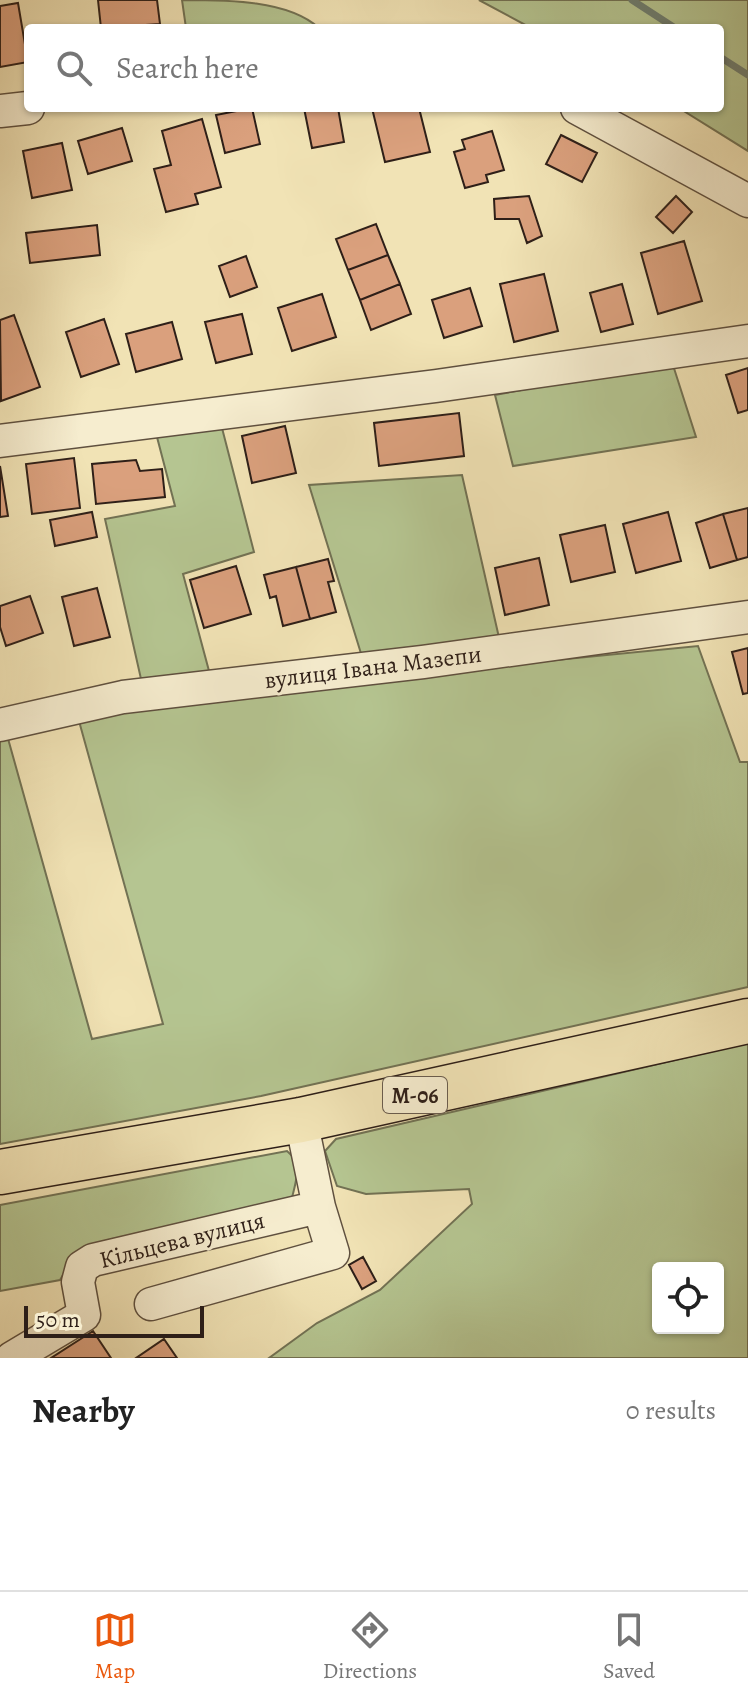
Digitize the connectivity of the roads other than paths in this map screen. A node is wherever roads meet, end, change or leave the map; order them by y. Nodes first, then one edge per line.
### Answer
1 (24, 108) edge
2 (0, 111) edge
3 (584, 112) edge
4 (748, 201) edge
5 (748, 341) edge
6 (0, 441) edge
7 (748, 617) edge
8 (0, 725) edge
9 (748, 1021) edge
10 (301, 1120) junction
11 (0, 1172) edge
12 (319, 1207) junction
13 (151, 1304) dead end
14 (12, 1358) edge

1 - 2 street
3 - 4 street
5 - 6 street
7 - 8 street, вулиця Івана Мазепи
9 - 10 highway, М-06
10 - 11 highway, М-06
10 - 12 street
12 - 13 street
12 - 14 street, Кільцева вулиця

